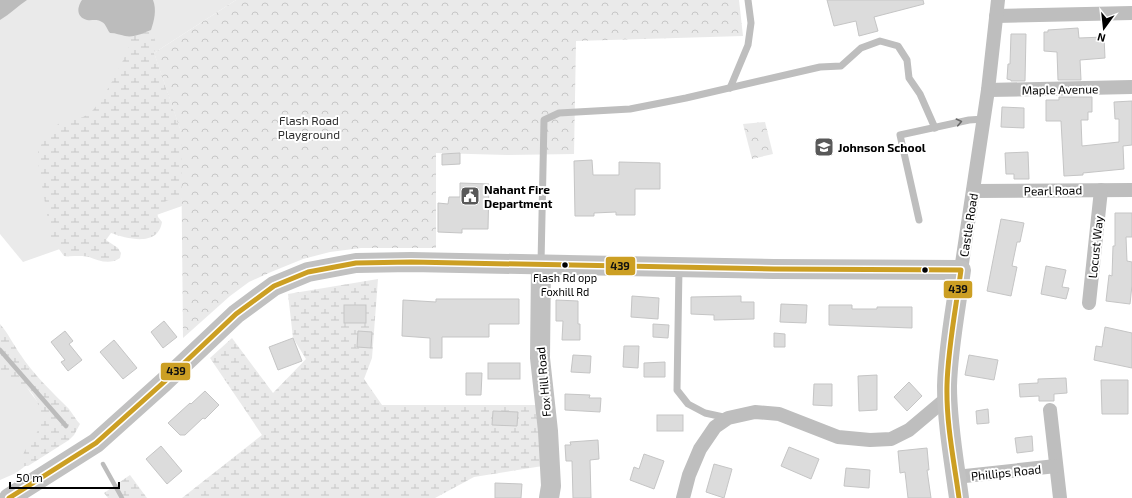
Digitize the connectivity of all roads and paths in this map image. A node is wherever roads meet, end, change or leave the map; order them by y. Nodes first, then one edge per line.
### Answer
1 (748, 0) edge
2 (998, 0) edge
3 (1132, 13) edge
4 (996, 16) junction
5 (1132, 87) edge
6 (730, 88) junction
7 (988, 90) junction
8 (984, 119) junction
9 (935, 128) junction
10 (1101, 190) junction
11 (1132, 190) edge
12 (973, 191) junction
13 (919, 220) dead end
14 (541, 265) junction
15 (679, 266) junction
16 (961, 270) junction
17 (1089, 303) dead end
18 (948, 398) junction
19 (1050, 410) dead end
20 (728, 418) junction
21 (1056, 466) junction
22 (956, 477) junction
23 (9, 498) edge
24 (549, 498) edge
25 (683, 498) edge
26 (958, 498) edge
27 (1060, 498) edge

1 - 6 lane
2 - 4 street, Castle Road
3 - 4 street
4 - 7 street, Castle Road
5 - 7 street, Maple Avenue
6 - 9 lane
6 - 14 lane
7 - 8 street, Castle Road
9 -> 8 lane
8 - 12 street, Castle Road
9 - 13 lane
10 - 11 street, Pearl Road
10 - 12 street, Pearl Road
10 - 17 street, Locust Way
12 - 16 street, Castle Road
14 - 15 main road
14 - 23 main road
14 - 24 main road, Fox Hill Road
15 - 16 main road
15 - 20 lane
16 - 18 main road, Castle Road
18 - 20 street
18 - 22 main road, Castle Road
19 - 21 street, Phillips Road
20 - 25 street
21 - 22 street, Phillips Road
21 - 27 street, Phillips Road
22 - 26 main road, Castle Road

